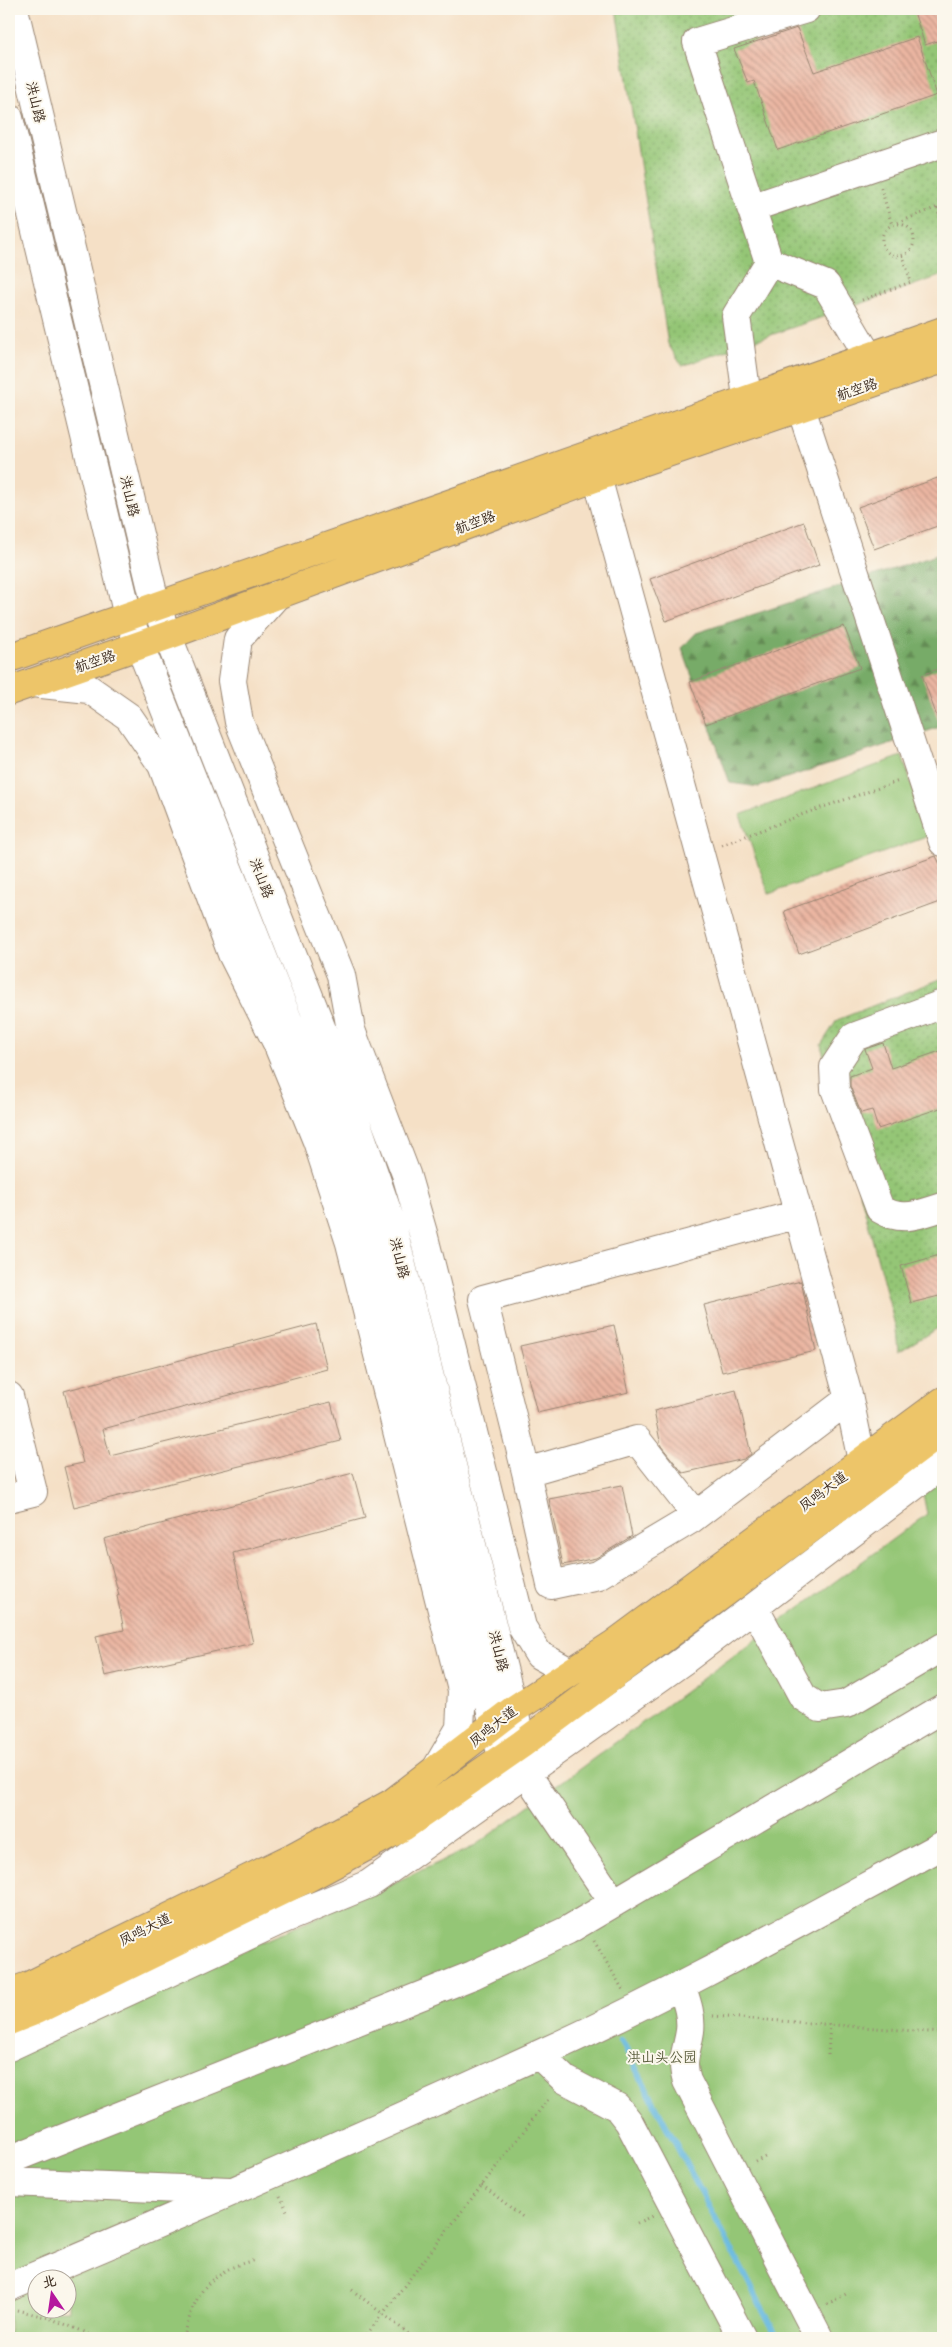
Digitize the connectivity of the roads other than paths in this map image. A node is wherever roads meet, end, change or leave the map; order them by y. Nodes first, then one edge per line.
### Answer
1 (14, 9) edge
2 (806, 9) edge
3 (9, 118) edge
4 (943, 143) edge
5 (751, 208) junction
6 (769, 262) junction
7 (943, 331) edge
8 (868, 357) junction
9 (943, 359) edge
10 (747, 398) junction
11 (801, 408) junction
12 (597, 477) junction
13 (276, 595) junction
14 (156, 606) junction
15 (128, 616) junction
16 (169, 635) junction
17 (139, 646) junction
18 (9, 658) edge
19 (20, 687) edge
20 (943, 842) edge
21 (943, 1004) edge
22 (943, 1206) edge
23 (799, 1214) junction
24 (9, 1396) edge
25 (849, 1398) junction
26 (943, 1401) edge
27 (943, 1430) edge
28 (862, 1461) junction
29 (943, 1464) edge
30 (526, 1472) junction
31 (9, 1498) edge
32 (696, 1515) junction
33 (754, 1607) junction
34 (943, 1647) edge
35 (570, 1672) junction
36 (943, 1708) edge
37 (504, 1718) junction
38 (512, 1751) junction
39 (436, 1769) junction
40 (526, 1772) junction
41 (943, 1845) edge
42 (614, 1903) junction
43 (681, 1985) junction
44 (9, 1993) edge
45 (9, 2021) edge
46 (9, 2047) edge
47 (539, 2055) junction
48 (9, 2160) edge
49 (9, 2182) edge
50 (237, 2191) junction
51 (9, 2287) edge
52 (742, 2338) edge
53 (819, 2338) edge

1 - 14 street, 洪山路
2 - 5 street
3 - 15 street, 洪山路
4 - 5 street
5 - 6 street
6 - 8 street
6 - 10 street
7 - 8 main road, 航空路
8 - 10 main road, 航空路
9 - 11 main road, 航空路
10 - 14 main road, 航空路
11 - 12 main road, 航空路
11 - 20 street
12 - 13 main road, 航空路
12 - 23 street
13 - 16 main road, 航空路
13 - 35 street
14 - 15 main road, 航空路
14 - 16 street, 洪山路
15 - 17 street, 洪山路
15 - 18 main road, 航空路
16 - 17 main road, 航空路
16 - 37 street, 洪山路
17 - 19 main road, 航空路
17 - 37 street, 洪山路
19 - 39 street
21 - 22 street
23 - 25 street
23 - 30 street
24 - 31 street
25 - 28 street
25 - 32 street
26 - 28 main road, 凤鸣大道
27 - 38 main road, 凤鸣大道
28 - 35 main road, 凤鸣大道
29 - 33 street
30 - 32 street
30 - 32 street
33 - 34 street
33 - 40 street
35 - 37 main road, 凤鸣大道
36 - 42 street
37 - 38 street, 洪山路
37 - 39 main road, 凤鸣大道
38 - 45 main road, 凤鸣大道
39 - 44 main road, 凤鸣大道
40 - 42 street
40 - 46 street
41 - 43 street
42 - 48 street
43 - 47 street
43 - 53 street
47 - 50 street
47 - 52 street
49 - 50 street
50 - 51 street

